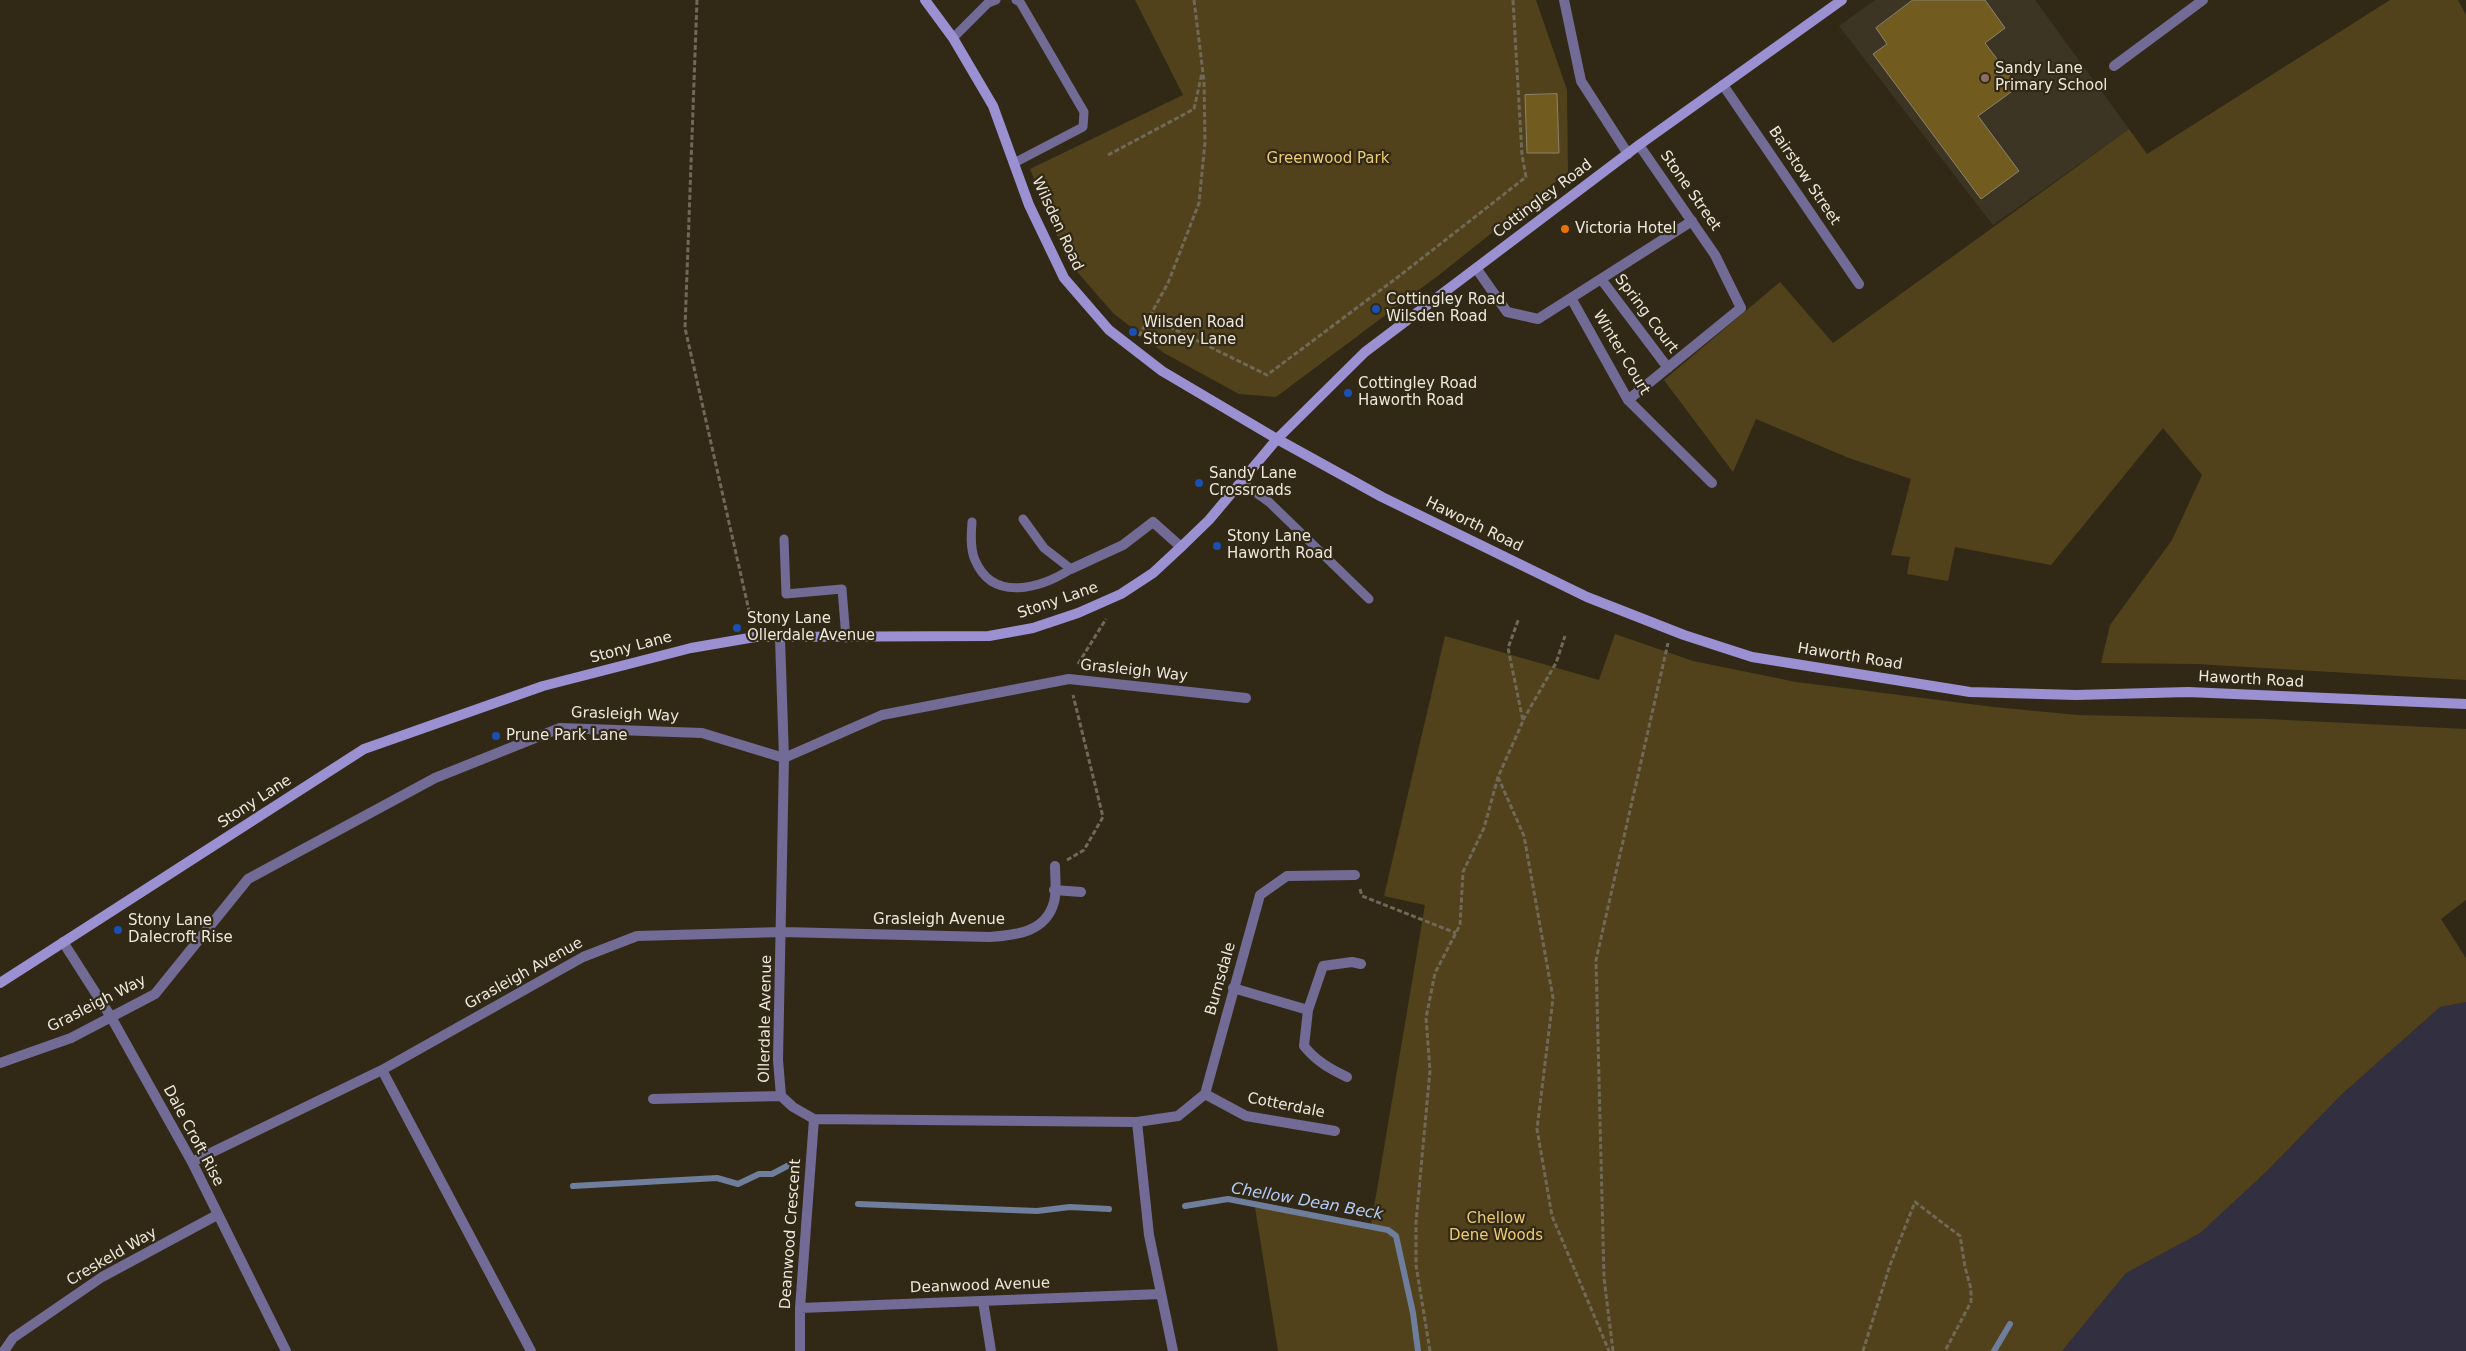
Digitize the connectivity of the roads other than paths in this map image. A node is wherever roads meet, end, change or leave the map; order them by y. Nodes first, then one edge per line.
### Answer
1 (925, 0) edge
2 (996, 0) edge
3 (1016, 0) edge
4 (1564, 0) edge
5 (1842, 0) edge
6 (2203, 0) edge
7 (953, 38) junction
8 (2114, 66) dead end
9 (1723, 84) junction
10 (1639, 145) junction
11 (1628, 154) junction
12 (1014, 163) junction
13 (1692, 221) junction
14 (1476, 268) junction
15 (1601, 279) junction
16 (1859, 284) dead end
17 (1571, 298) junction
18 (1668, 368) junction
19 (1628, 400) junction
20 (1276, 439) junction
21 (1241, 482) junction
22 (1712, 483) dead end
23 (1023, 519) dead end
24 (972, 522) dead end
25 (784, 540) dead end
26 (1181, 547) junction
27 (1071, 569) junction
28 (1368, 598) dead end
29 (780, 638) junction
30 (846, 638) junction
31 (1246, 698) dead end
32 (2466, 704) edge
33 (784, 758) junction
34 (1055, 866) road end
35 (1355, 875) road end
36 (1054, 890) junction
37 (1081, 892) dead end
38 (782, 932) junction
39 (63, 942) junction
40 (1361, 964) dead end
41 (0, 983) edge
42 (1233, 988) junction
43 (1308, 1010) junction
44 (111, 1017) junction
45 (0, 1064) edge
46 (382, 1070) junction
47 (1347, 1077) dead end
48 (1206, 1094) junction
49 (781, 1096) junction
50 (653, 1099) dead end
51 (814, 1119) junction
52 (1137, 1122) junction
53 (1334, 1131) dead end
54 (192, 1162) junction
55 (217, 1215) junction
56 (1161, 1294) junction
57 (983, 1301) junction
58 (800, 1308) junction
59 (4, 1351) edge
60 (286, 1351) edge
61 (531, 1351) edge
62 (800, 1351) edge
63 (991, 1351) edge
64 (1173, 1351) edge

1 - 7 main road, Wilsden Road
2 - 7 lane
3 - 12 lane
4 - 11 street
5 - 9 main road, Cottingley Road
6 - 8 street
7 - 12 main road, Wilsden Road
9 - 10 main road, Cottingley Road
9 - 16 street, Bairstow Street
10 - 11 main road, Cottingley Road
10 - 13 street, Stone Street
11 - 14 main road, Cottingley Road
12 - 20 main road, Wilsden Road
13 - 15 street
13 - 18 street, Stone Street
14 - 17 street
14 - 20 main road, Cottingley Road
15 - 17 street
15 - 18 street, Spring Court
17 - 19 street, Winter Court
18 - 19 street
19 - 22 street, Winter Court
20 - 21 main road, Stony Lane
20 - 32 main road, Haworth Road
21 - 26 main road, Stony Lane
21 - 28 lane
23 - 27 lane
24 - 27 lane
25 - 30 lane
26 - 27 street
26 - 30 main road, Stony Lane
29 - 30 main road, Stony Lane
29 - 33 street, Ollerdale Avenue
29 - 39 main road, Stony Lane
31 - 33 street, Grasleigh Way
33 - 38 street, Ollerdale Avenue
33 - 44 street, Grasleigh Way
34 - 36 street, Grasleigh Avenue
35 - 42 street, Burnsdale
36 - 37 street
36 - 38 street, Grasleigh Avenue
38 - 46 street, Grasleigh Avenue
38 - 49 street, Ollerdale Avenue
39 - 41 main road, Stony Lane
39 - 44 street, Dale Croft Rise
40 - 43 street
42 - 43 street
42 - 48 street, Burnsdale
43 - 47 street
44 - 45 street, Grasleigh Way
44 - 54 street, Dale Croft Rise
46 - 54 street, Grasleigh Avenue
46 - 61 street
48 - 52 street
48 - 53 street, Cotterdale
49 - 50 street
49 - 51 street, Ollerdale Avenue
51 - 52 street, Ollerdale Avenue
51 - 58 street, Deanwood Crescent
52 - 56 street
54 - 55 street, Dale Croft Rise
55 - 59 street, Creskeld Way
55 - 60 street, Dale Croft Rise
56 - 57 street, Deanwood Avenue
56 - 64 street
57 - 58 street, Deanwood Avenue
57 - 63 street
58 - 62 street, Deanwood Crescent

